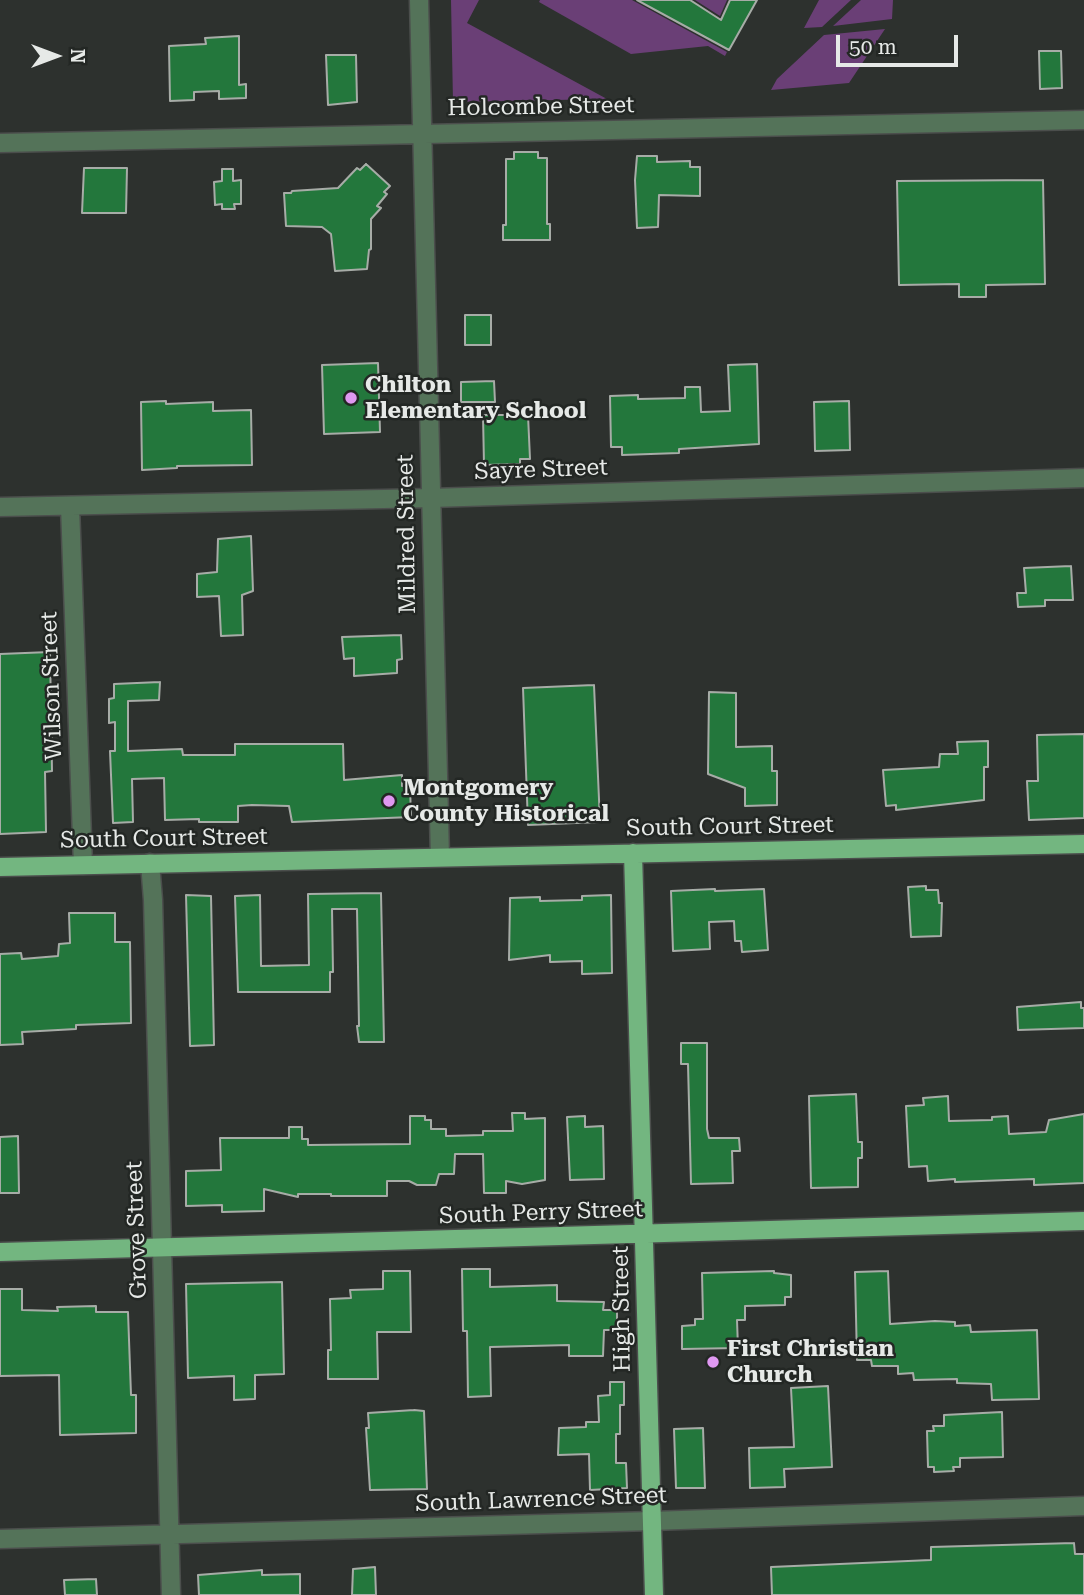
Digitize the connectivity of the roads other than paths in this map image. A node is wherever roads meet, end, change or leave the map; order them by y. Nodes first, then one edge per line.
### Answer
1 (419, 0) edge
2 (1084, 120) edge
3 (422, 134) junction
4 (0, 143) edge
5 (1084, 478) edge
6 (431, 498) junction
7 (70, 506) junction
8 (0, 508) edge
9 (1084, 844) edge
10 (633, 853) junction
11 (440, 857) junction
12 (150, 863) junction
13 (83, 865) junction
14 (0, 867) edge
15 (1084, 1222) edge
16 (645, 1234) junction
17 (162, 1247) junction
18 (0, 1252) edge
19 (1084, 1506) edge
20 (652, 1521) junction
21 (169, 1534) junction
22 (0, 1539) edge
23 (171, 1595) edge
24 (654, 1595) edge

1 - 3 street, Mildred Street
2 - 3 street, Holcombe Street
3 - 4 street, Holcombe Street
3 - 6 street, Mildred Street
5 - 6 street, Sayre Street
6 - 7 street, Sayre Street
6 - 11 street, Mildred Street
7 - 8 street, Sayre Street
7 - 13 street, Wilson Street
9 - 10 main road, South Court Street
10 - 11 main road, South Court Street
10 - 16 main road, High Street
11 - 12 main road, South Court Street
12 - 13 main road, South Court Street
12 - 17 street, Grove Street
13 - 14 main road, South Court Street
15 - 16 main road, South Perry Street
16 - 17 main road, South Perry Street
16 - 20 main road, High Street
17 - 18 main road, South Perry Street
17 - 21 street, Grove Street
19 - 20 street, South Lawrence Street
20 - 21 street, South Lawrence Street
20 - 24 main road, High Street
21 - 22 street, South Lawrence Street
21 - 23 street, Grove Street

